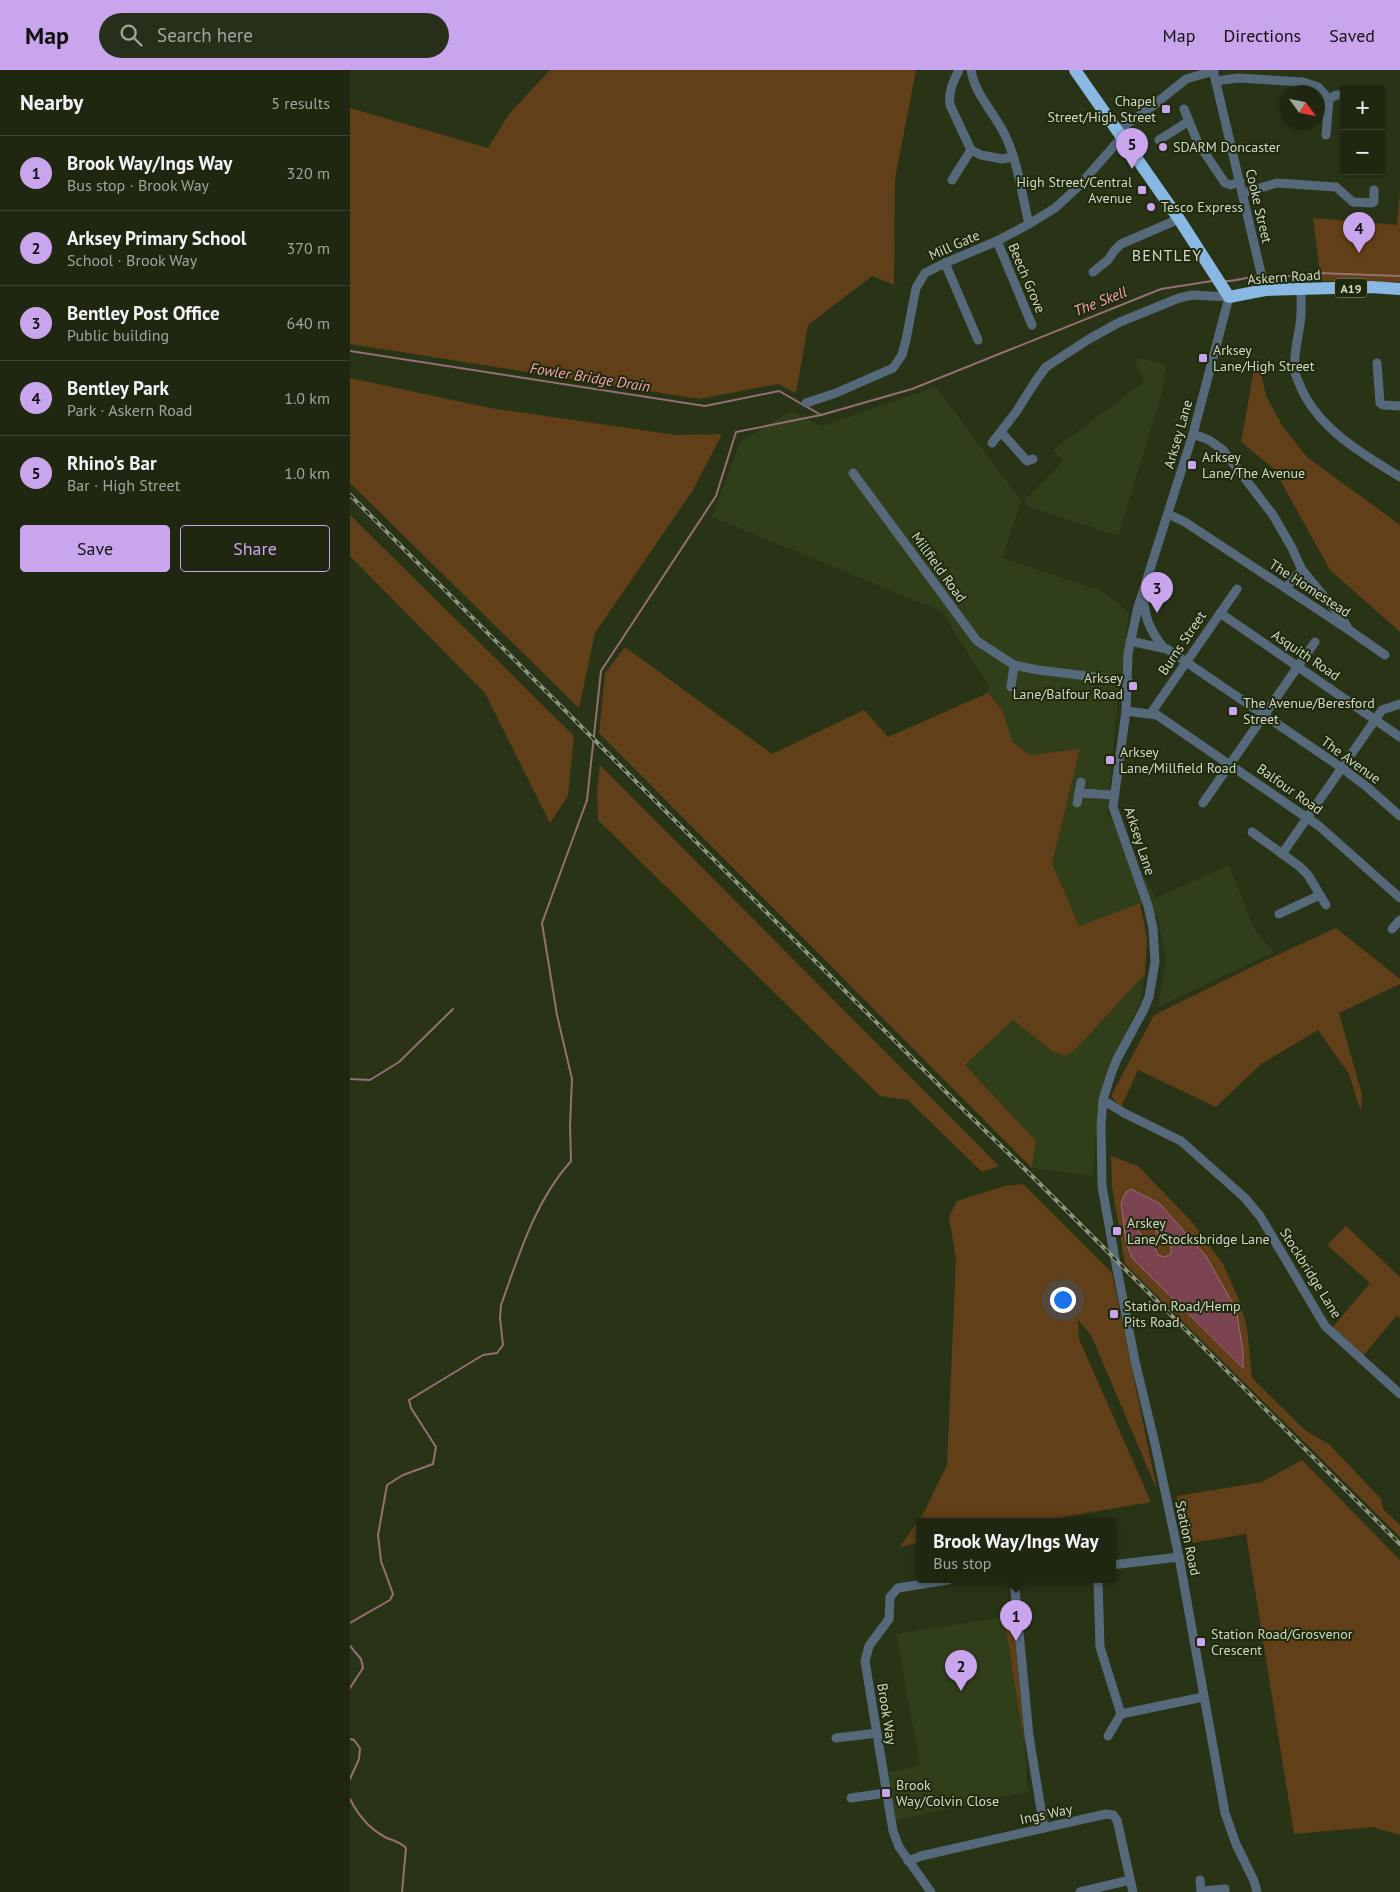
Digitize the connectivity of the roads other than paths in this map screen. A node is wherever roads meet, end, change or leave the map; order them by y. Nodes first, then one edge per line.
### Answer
1 (959, 70) edge
2 (971, 70) edge
3 (1075, 70) edge
4 (1214, 70) edge
5 (1216, 81) junction
6 (1340, 95) edge
7 (1329, 99) junction
8 (1184, 109) dead end
9 (1189, 121) junction
10 (1119, 135) junction
11 (1326, 135) dead end
12 (1159, 140) dead end
13 (971, 150) junction
14 (1012, 157) junction
15 (952, 180) dead end
16 (1240, 181) junction
17 (1374, 190) dead end
18 (1243, 193) junction
19 (1180, 219) junction
20 (1029, 224) junction
21 (997, 241) junction
22 (945, 262) junction
23 (1093, 272) dead end
24 (1264, 285) junction
25 (1400, 289) edge
26 (1301, 290) junction
27 (1226, 291) junction
28 (1032, 325) dead end
29 (978, 340) dead end
30 (1377, 363) dead end
31 (806, 403) dead end
32 (1400, 406) edge
33 (1001, 432) junction
34 (1193, 434) junction
35 (992, 443) dead end
36 (1028, 463) dead end
37 (854, 473) dead end
38 (1400, 477) edge
39 (1168, 514) junction
40 (1302, 570) junction
41 (1286, 588) junction
42 (1237, 589) dead end
43 (1142, 592) junction
44 (1220, 613) junction
45 (1349, 630) junction
46 (1130, 641) junction
47 (1315, 642) dead end
48 (1163, 648) junction
49 (1385, 655) dead end
50 (1186, 662) junction
51 (1014, 665) junction
52 (1298, 666) junction
53 (1128, 680) junction
54 (1011, 687) dead end
55 (1400, 704) edge
56 (1126, 711) junction
57 (1151, 713) junction
58 (1264, 716) junction
59 (1376, 719) junction
60 (1400, 737) edge
61 (1230, 765) junction
62 (1342, 768) junction
63 (1081, 782) dead end
64 (1079, 793) junction
65 (1114, 796) junction
66 (1077, 803) dead end
67 (1203, 804) dead end
68 (1400, 816) edge
69 (1308, 818) junction
70 (1252, 832) dead end
71 (1282, 854) junction
72 (1320, 895) junction
73 (1400, 898) edge
74 (1326, 905) dead end
75 (1279, 914) dead end
76 (1400, 920) edge
77 (1392, 929) dead end
78 (1103, 1100) junction
79 (1102, 1186) joint
80 (1400, 1394) edge
81 (1179, 1557) junction
82 (1116, 1565) edge
83 (929, 1583) edge
84 (1014, 1583) edge
85 (1098, 1583) edge
86 (1203, 1698) junction
87 (1121, 1714) junction
88 (877, 1733) junction
89 (1108, 1736) dead end
90 (836, 1738) dead end
91 (886, 1793) junction
92 (851, 1798) dead end
93 (1044, 1828) junction
94 (908, 1861) junction
95 (1130, 1880) junction
96 (1200, 1880) dead end
97 (931, 1892) edge
98 (1080, 1892) edge
99 (1133, 1892) edge
100 (1225, 1892) edge
101 (1258, 1892) edge

1 - 13 street
2 - 14 street
3 - 10 highway
4 - 5 street, Cooke Street
4 - 10 street, Mill Gate
5 - 7 street
5 - 16 street, Cooke Street
6 - 7 street
7 - 11 street
8 - 9 street
9 - 12 street
9 - 16 street
10 - 19 highway
10 - 20 street, Mill Gate
13 - 14 street
13 - 15 street
14 - 20 street
16 - 18 street, Cooke Street
17 - 18 street
18 - 24 street, Cooke Street
19 - 23 street
19 - 27 highway
20 - 21 street, Mill Gate
21 - 22 street, Mill Gate
21 - 28 street, Beech Grove
22 - 29 street
22 - 31 street, Mill Gate
24 - 26 highway, Askern Road / A19
24 - 27 highway, Askern Road / A19
25 - 26 highway, Askern Road / A19
26 - 38 street
27 - 33 street
27 - 34 street, Arksey Lane
30 - 32 street
33 - 35 street
33 - 36 street
34 - 39 street, Arksey Lane
34 - 40 street, The Homestead
37 - 51 street, Millfield Road
39 - 41 street, The Homestead
39 - 43 street, Arksey Lane
40 - 41 street
40 - 45 street, The Homestead
41 - 45 street, The Homestead
42 - 44 street, Burns Street
43 - 46 street, Arksey Lane
43 - 48 street
44 - 50 street, Burns Street
44 - 52 street, Asquith Road
45 - 49 street
46 - 48 street, The Avenue
46 - 53 street, Arksey Lane
47 - 52 street
48 - 50 street, The Avenue
50 - 57 street, Burns Street
50 - 58 street, The Avenue
51 - 53 street, Millfield Road
51 - 54 street
52 - 58 street
52 - 59 street, Asquith Road
53 - 56 street, Arksey Lane
55 - 59 street
56 - 57 street, Balfour Road
56 - 65 street, Arksey Lane
57 - 61 street, Balfour Road
58 - 61 street
58 - 62 street, The Avenue
59 - 60 street, Asquith Road
59 - 62 street
61 - 67 street
61 - 69 street, Balfour Road
62 - 68 street, The Avenue
62 - 69 street
63 - 64 street
64 - 65 street
64 - 66 street
65 - 78 street, Arksey Lane
69 - 71 street
69 - 73 street, Balfour Road
70 - 71 street
71 - 72 street
72 - 74 street
72 - 75 street
76 - 77 street
78 - 79 street, Arksey Lane
78 - 80 street, Stockbridge Lane
79 - 81 street, Station Road
81 - 82 street
81 - 86 street, Station Road
83 - 88 street, Brook Way
84 - 93 street
85 - 87 street
86 - 87 street
86 - 101 street, Station Road
87 - 89 street
88 - 90 street
88 - 91 street, Brook Way
91 - 92 street
91 - 94 street, Brook Way
93 - 94 street, Ings Way
93 - 95 street, Ings Way
94 - 97 street, Brook Way
95 - 98 street
95 - 99 street, Ings Way
96 - 100 street

